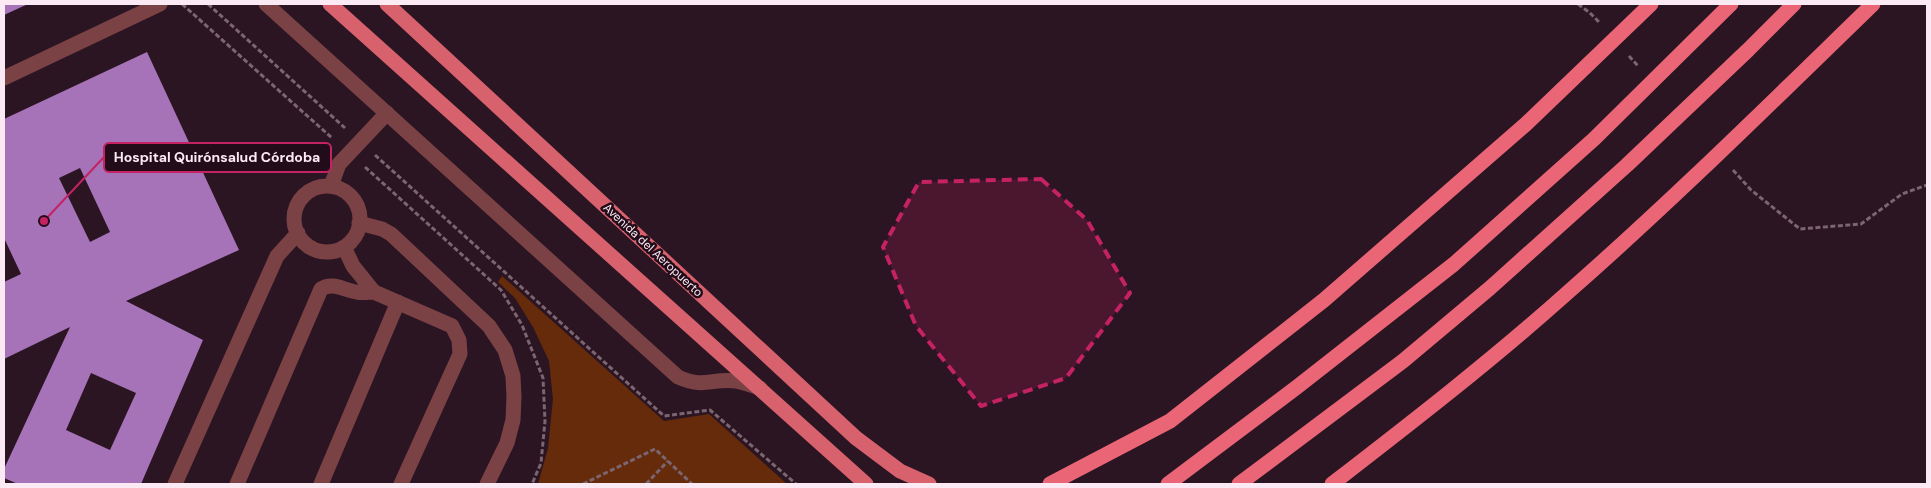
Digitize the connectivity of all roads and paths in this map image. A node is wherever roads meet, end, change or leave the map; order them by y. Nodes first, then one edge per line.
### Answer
1 (160, 4) edge
2 (208, 4) edge
3 (266, 4) edge
4 (330, 4) edge
5 (386, 4) edge
6 (1651, 4) edge
7 (1731, 4) edge
8 (1794, 4) edge
9 (1873, 4) edge
10 (4, 78) edge
11 (388, 113) junction
12 (360, 142) junction
13 (1927, 185) edge
14 (331, 186) junction
15 (359, 223) junction
16 (1800, 229) dead end
17 (298, 233) junction
18 (344, 247) junction
19 (374, 292) junction
20 (398, 302) junction
21 (760, 388) junction
22 (668, 461) junction
23 (175, 484) edge
24 (237, 484) edge
25 (321, 484) edge
26 (401, 484) edge
27 (487, 484) edge
28 (583, 484) edge
29 (646, 484) edge
30 (692, 484) edge
31 (796, 484) edge
32 (866, 484) edge
33 (929, 484) edge
34 (1050, 484) edge
35 (1168, 484) edge
36 (1240, 484) edge
37 (1332, 484) edge

1 - 10 street
2 - 12 path
3 - 11 street
4 - 21 main road
5 - 33 main road, Avenida del Aeropuerto
6 - 34 highway
7 - 35 highway
8 - 36 highway
9 - 37 highway
11 - 12 street
11 - 21 street
12 - 14 street
12 - 31 path
13 - 16 path
14 - 15 street
14 - 17 street
15 - 18 street
15 - 27 street
17 - 18 street
17 - 23 street
18 - 19 street
19 - 20 street
19 - 24 street
20 - 25 street
20 - 26 street
21 - 32 main road
22 - 28 path
22 - 29 path
22 - 30 path

